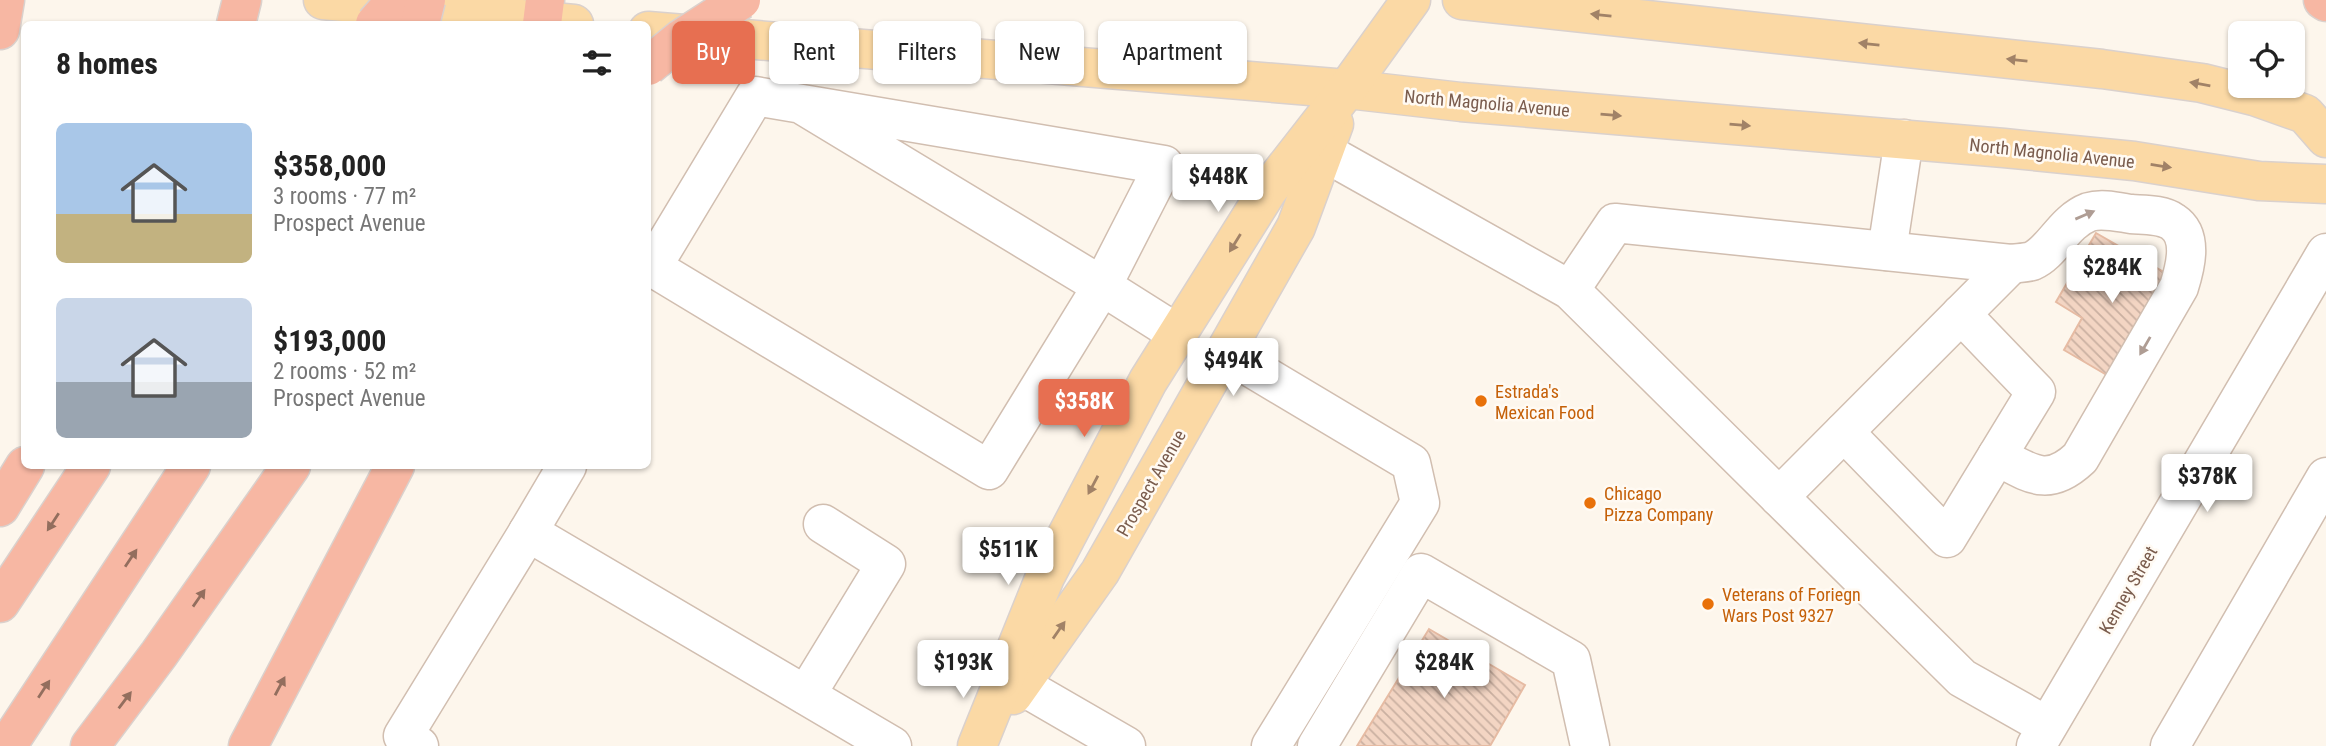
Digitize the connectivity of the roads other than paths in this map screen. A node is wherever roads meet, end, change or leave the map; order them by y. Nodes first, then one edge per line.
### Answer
1 (5, 0) edge
2 (242, 0) edge
3 (323, 0) edge
4 (396, 0) edge
5 (426, 0) edge
6 (741, 0) edge
7 (1411, 0) edge
8 (1462, 0) edge
9 (551, 18) edge
10 (237, 21) edge
11 (378, 21) edge
12 (420, 21) edge
13 (0, 30) edge
14 (651, 31) edge
15 (651, 64) edge
16 (1347, 89) junction
17 (801, 104) junction
18 (2326, 138) edge
19 (1904, 139) junction
20 (1324, 152) junction
21 (2326, 184) edge
22 (1887, 251) junction
23 (2326, 253) edge
24 (2011, 264) junction
25 (1102, 286) junction
26 (1570, 290) junction
27 (1961, 314) junction
28 (1178, 334) junction
29 (1225, 352) junction
30 (1844, 432) junction
31 (1997, 456) junction
32 (23, 469) edge
33 (89, 469) edge
34 (189, 469) edge
35 (289, 469) edge
36 (393, 469) edge
37 (565, 469) edge
38 (2326, 477) edge
39 (1779, 497) junction
40 (0, 508) edge
41 (822, 524) dead end
42 (528, 532) junction
43 (0, 603) edge
44 (1012, 681) junction
45 (806, 695) junction
46 (2042, 736) edge
47 (7, 746) edge
48 (90, 746) edge
49 (248, 746) edge
50 (419, 746) edge
51 (892, 746) edge
52 (977, 746) edge
53 (1126, 746) edge
54 (1271, 746) edge
55 (1317, 746) edge
56 (1590, 746) edge
57 (2170, 746) edge

1 - 13 highway
2 - 10 highway
3 - 9 main road
4 - 11 highway, bridge
5 - 12 highway, bridge
6 - 15 highway, bridge
7 - 16 main road, Prospect Avenue
18 -> 8 main road
14 - 16 main road, North Magnolia Avenue
16 -> 19 main road, North Magnolia Avenue
16 - 20 main road, Prospect Avenue
16 -> 28 main road, Prospect Avenue
17 - 25 street
17 - 25 street
17 - 25 street
19 -> 21 main road, North Magnolia Avenue
19 - 22 street
20 - 26 street
20 - 29 main road, Prospect Avenue
22 - 24 street
22 - 26 street
23 - 46 street, Kenney Street
24 - 27 street
24 -> 31 street
25 - 28 street
26 - 39 street
27 - 30 street
27 - 31 street
28 -> 44 main road, Prospect Avenue
44 -> 29 main road, Prospect Avenue
29 - 54 street
30 - 31 street
30 - 39 street
32 - 40 highway
33 -> 43 highway
47 -> 34 highway
48 -> 35 highway
49 -> 36 highway
37 - 42 street
38 - 57 street
39 - 46 street
41 - 45 street
42 - 45 street
42 - 50 street
44 - 52 main road, Prospect Avenue
44 - 53 street
45 - 51 street
55 - 56 street

